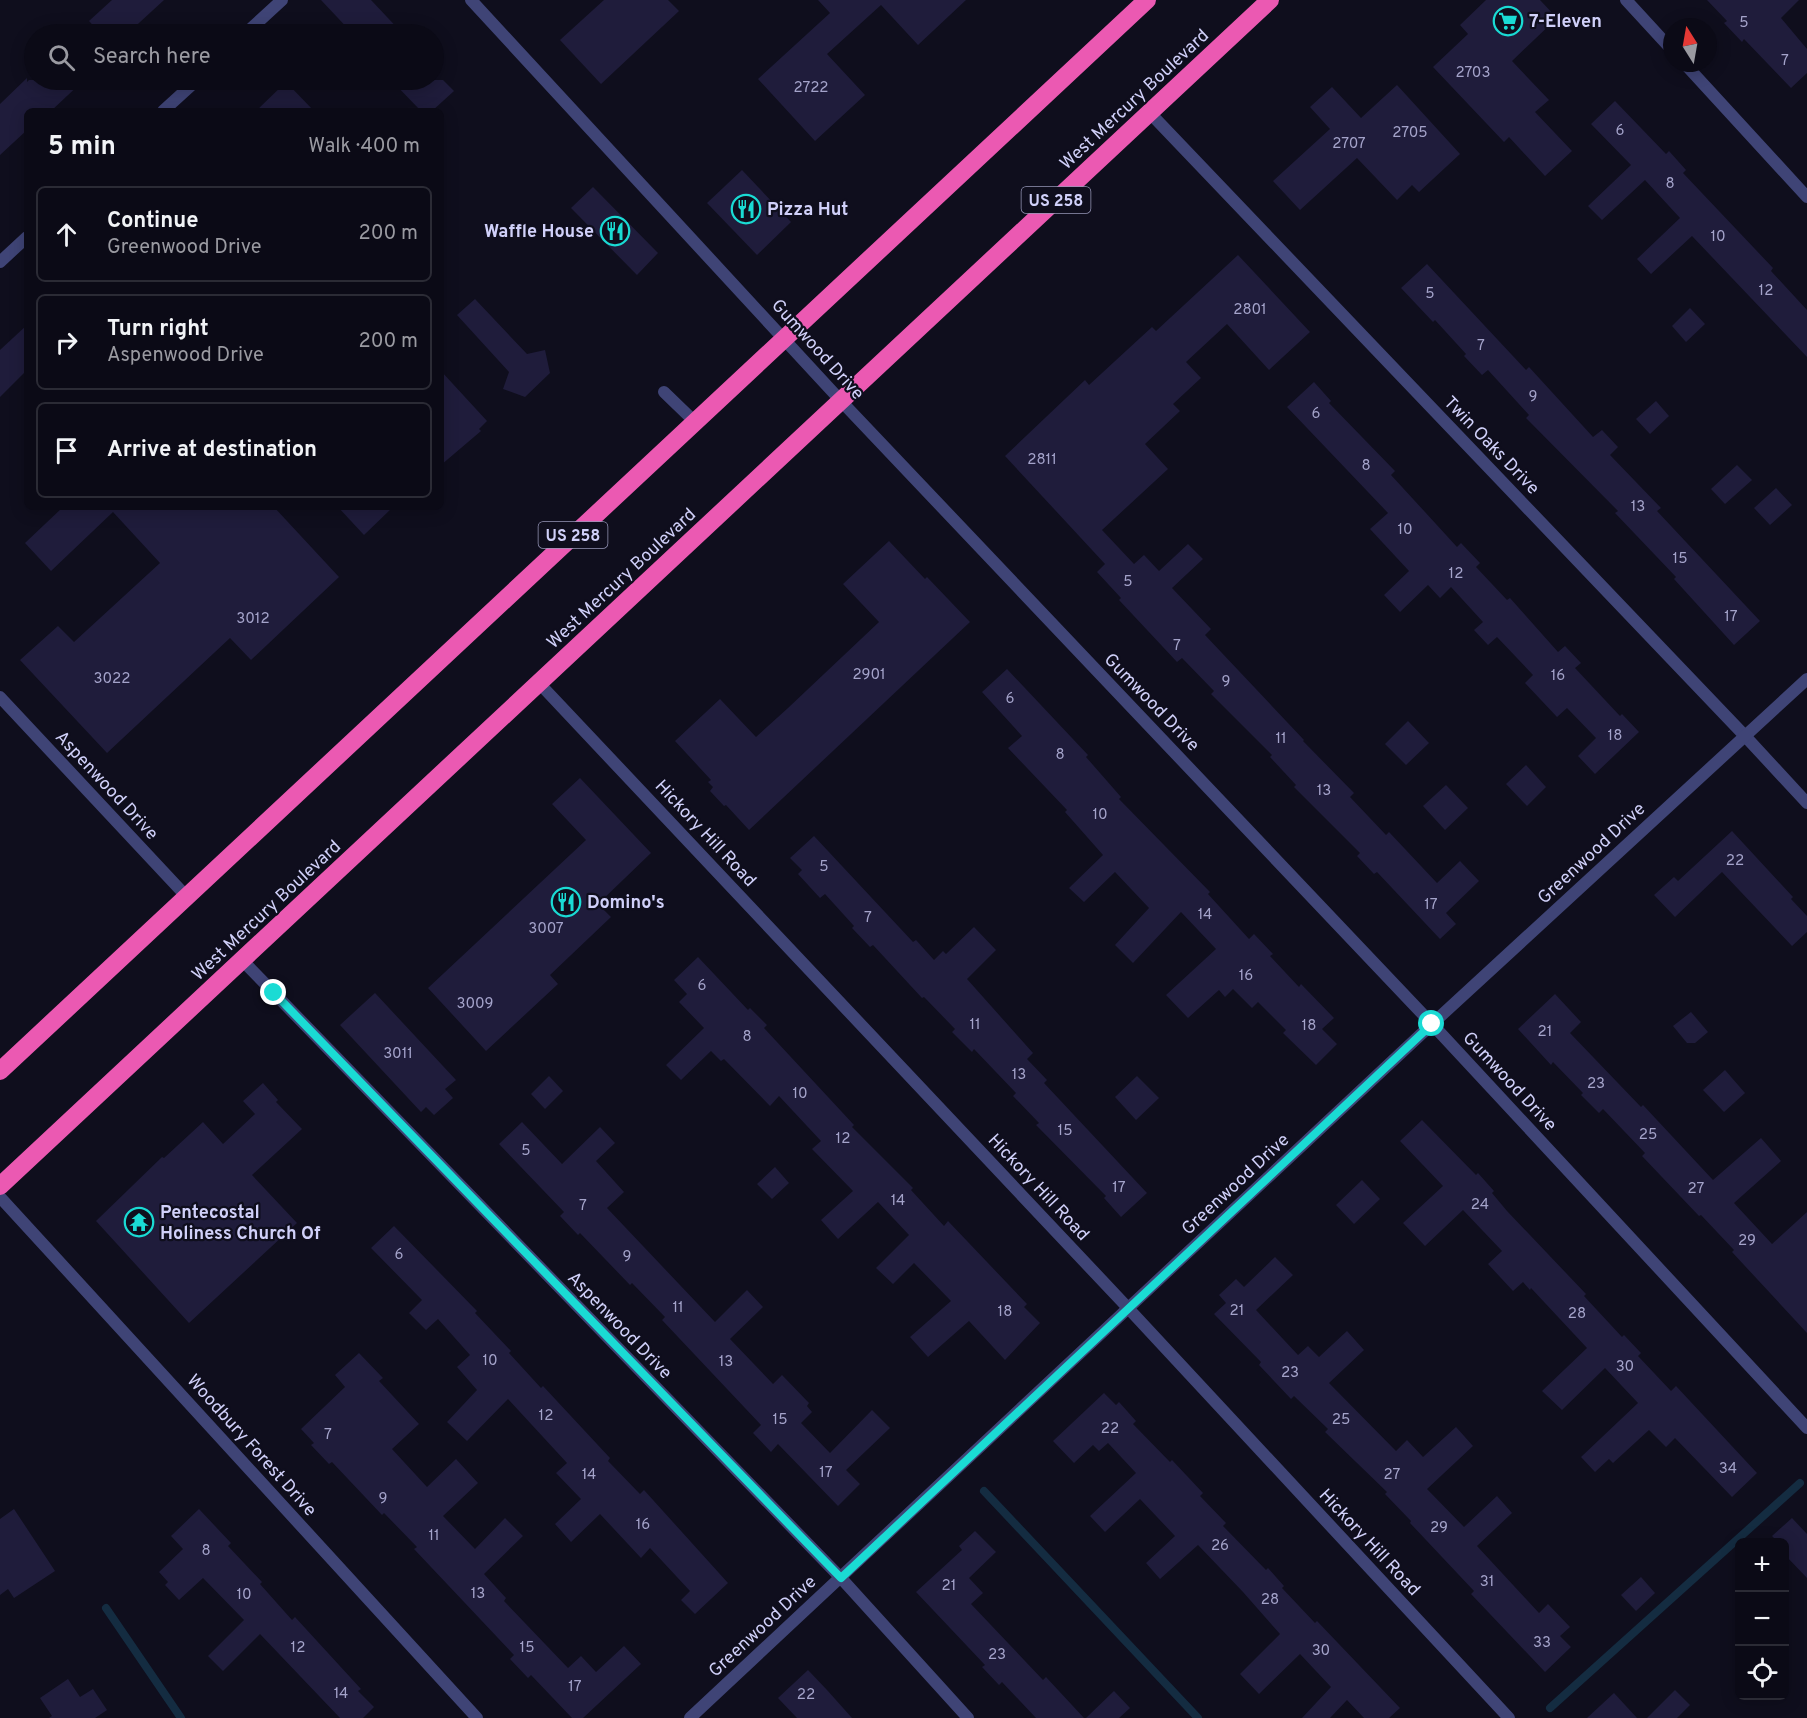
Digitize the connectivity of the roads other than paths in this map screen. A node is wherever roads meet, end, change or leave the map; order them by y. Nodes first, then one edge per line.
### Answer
1 (282, 0) edge
2 (471, 0) edge
3 (1147, 0) edge
4 (1270, 0) edge
5 (1626, 0) edge
6 (256, 24) edge
7 (1663, 41) edge
8 (1691, 72) edge
9 (185, 90) edge
10 (166, 108) edge
11 (1150, 113) junction
12 (1807, 197) edge
13 (24, 240) edge
14 (0, 262) edge
15 (785, 338) junction
16 (664, 392) dead end
17 (842, 402) junction
18 (695, 422) junction
19 (1807, 679) edge
20 (539, 683) junction
21 (0, 697) edge
22 (1745, 736) junction
23 (1807, 803) edge
24 (188, 897) junction
25 (243, 961) junction
26 (1432, 1024) junction
27 (0, 1071) edge
28 (0, 1186) edge
29 (0, 1197) edge
30 (1128, 1308) junction
31 (1807, 1428) edge
32 (841, 1578) junction
33 (477, 1718) edge
34 (690, 1718) edge
35 (968, 1718) edge
36 (1509, 1718) edge

1 - 6 street
2 - 15 street, Gumwood Drive
3 - 15 highway, US 258
4 - 11 highway, West Mercury Boulevard / US 258
5 - 7 street
8 - 12 street
9 - 10 street
11 - 17 highway, West Mercury Boulevard / US 258
11 - 22 street, Twin Oaks Drive
13 - 14 street
15 - 17 street, Gumwood Drive
15 - 18 highway, US 258
16 - 18 street
17 - 20 highway, West Mercury Boulevard / US 258
17 - 26 street, Gumwood Drive
18 - 24 highway, US 258
19 - 22 street, Greenwood Drive
20 - 25 highway, West Mercury Boulevard / US 258
20 - 30 street, Hickory Hill Road
21 - 24 street, Aspenwood Drive
22 - 23 street, Twin Oaks Drive
22 - 26 street, Greenwood Drive
24 - 27 highway, US 258
25 - 28 highway, West Mercury Boulevard / US 258
25 - 32 street, Aspenwood Drive
26 - 30 street, Greenwood Drive
26 - 31 street, Gumwood Drive
29 - 33 street, Woodbury Forest Drive
30 - 32 street, Greenwood Drive
30 - 36 street, Hickory Hill Road
32 - 34 street, Greenwood Drive
32 - 35 street, Aspenwood Drive

